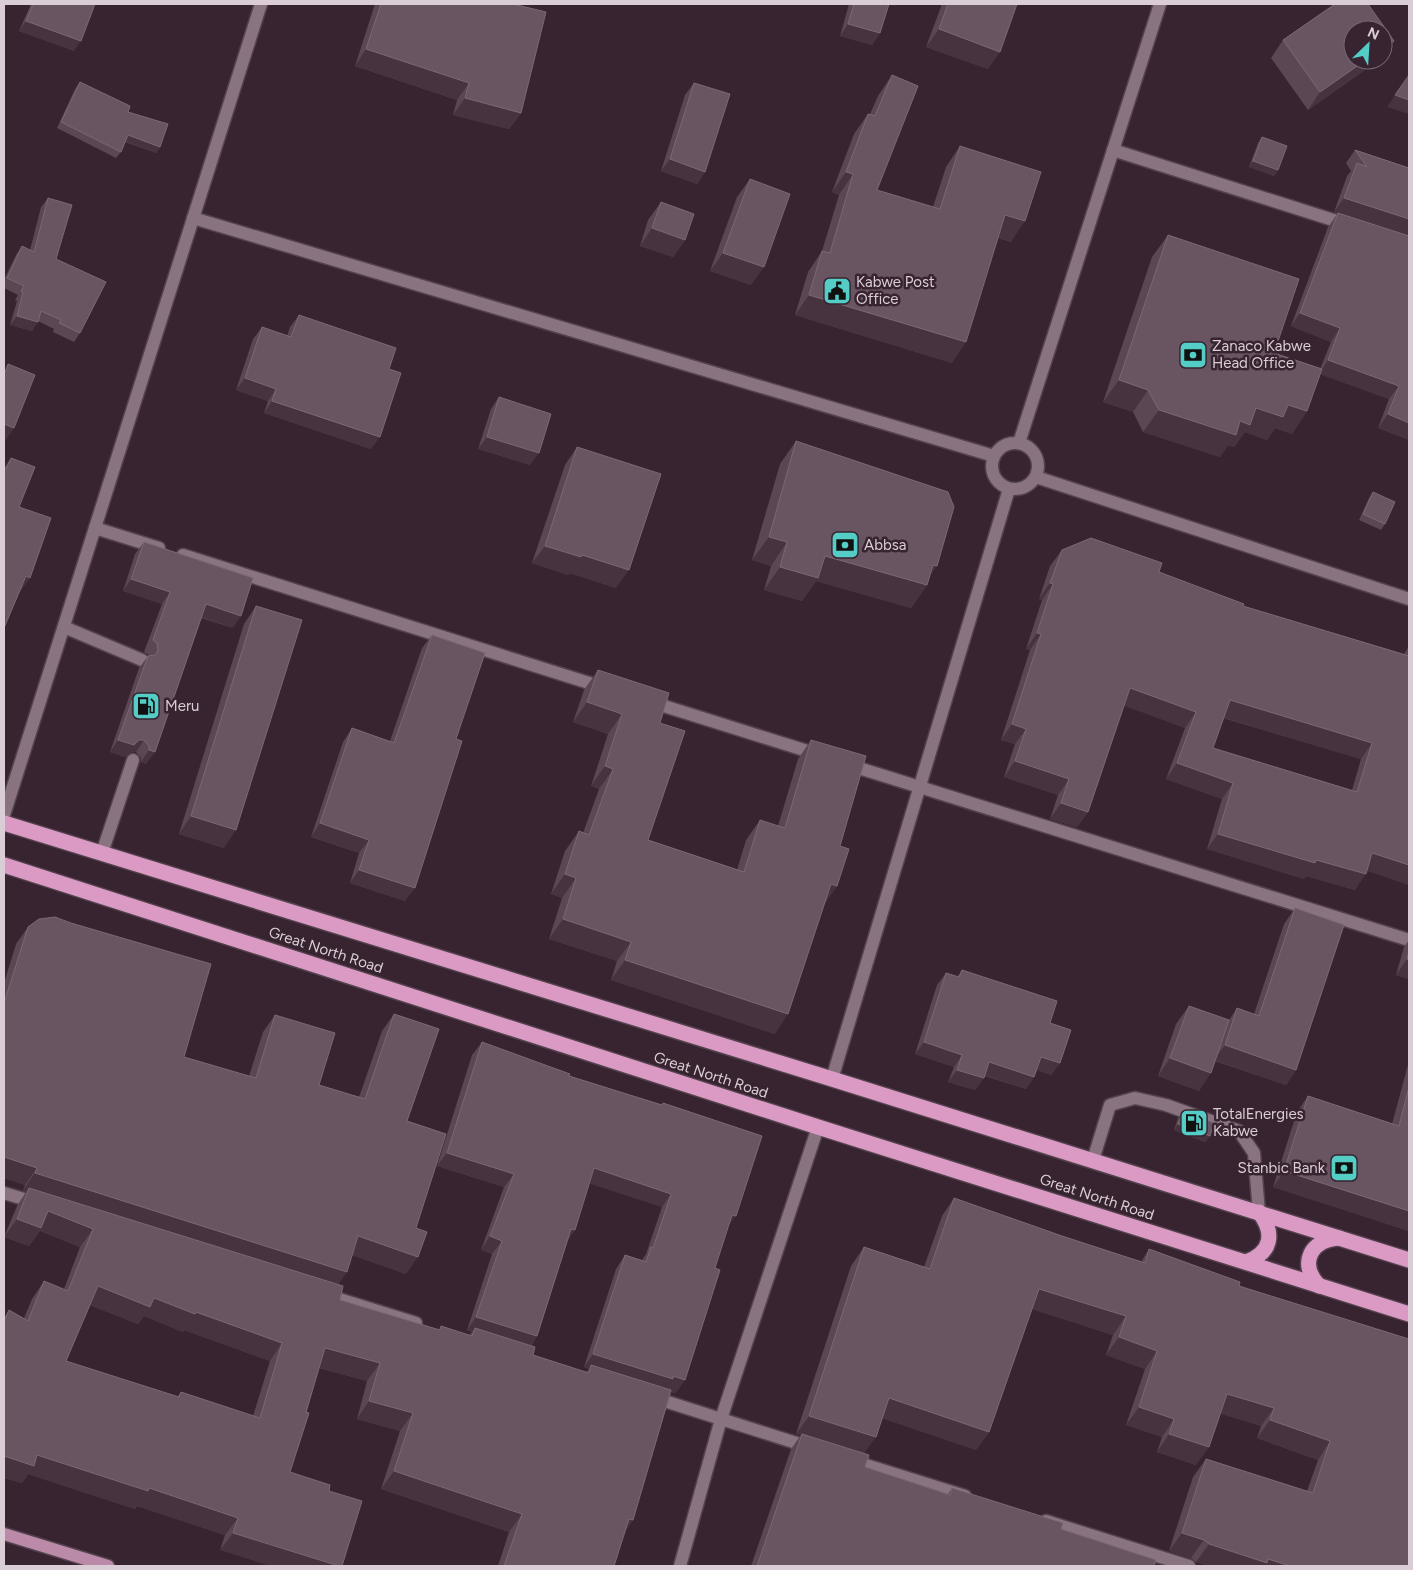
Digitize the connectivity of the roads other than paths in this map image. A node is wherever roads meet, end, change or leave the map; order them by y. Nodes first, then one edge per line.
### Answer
1 (261, 4) edge
2 (1160, 4) edge
3 (1113, 150) junction
4 (193, 218) junction
5 (1363, 229) edge
6 (1019, 444) junction
7 (994, 456) junction
8 (1036, 477) junction
9 (1009, 489) junction
10 (95, 528) junction
11 (1409, 599) edge
12 (64, 627) junction
13 (142, 660) dead end
14 (616, 691) edge
15 (635, 697) edge
16 (134, 760) edge
17 (920, 787) junction
18 (4, 815) edge
19 (4, 823) edge
20 (102, 853) junction
21 (4, 865) edge
22 (1409, 940) edge
23 (832, 1079) junction
24 (818, 1128) junction
25 (1093, 1160) junction
26 (4, 1193) edge
27 (51, 1208) edge
28 (1259, 1212) junction
29 (1339, 1238) junction
30 (1409, 1260) edge
31 (1246, 1262) junction
32 (1319, 1286) junction
33 (315, 1291) edge
34 (1409, 1314) edge
35 (429, 1327) edge
36 (636, 1392) edge
37 (721, 1419) junction
38 (974, 1499) edge
39 (1030, 1516) edge
40 (4, 1534) edge
41 (108, 1566) edge
42 (680, 1566) edge
43 (1189, 1566) edge

1 - 4 street
2 - 3 street
3 - 5 street
3 - 6 street
4 - 7 street
4 - 10 street
6 - 7 street
6 - 8 street
7 - 9 street
8 - 9 street
8 - 11 street
9 - 17 street
10 - 12 street
10 - 14 street
12 - 13 street
12 - 18 street
15 - 17 street
16 - 20 street
17 - 22 street
17 - 23 street
19 - 20 highway, Great North Road
20 - 23 highway, Great North Road
21 - 24 highway, Great North Road
23 - 25 highway, Great North Road
24 - 31 highway, Great North Road
24 - 37 street
25 - 28 highway, Great North Road
25 - 28 street
26 - 27 street
28 - 29 highway, Great North Road
28 - 31 highway
29 - 30 highway, Great North Road
29 - 32 highway
31 - 32 highway, Great North Road
32 - 34 highway, Great North Road
33 - 35 street
36 - 37 street
37 - 38 street
37 - 42 street
39 - 43 street
40 - 41 main road

